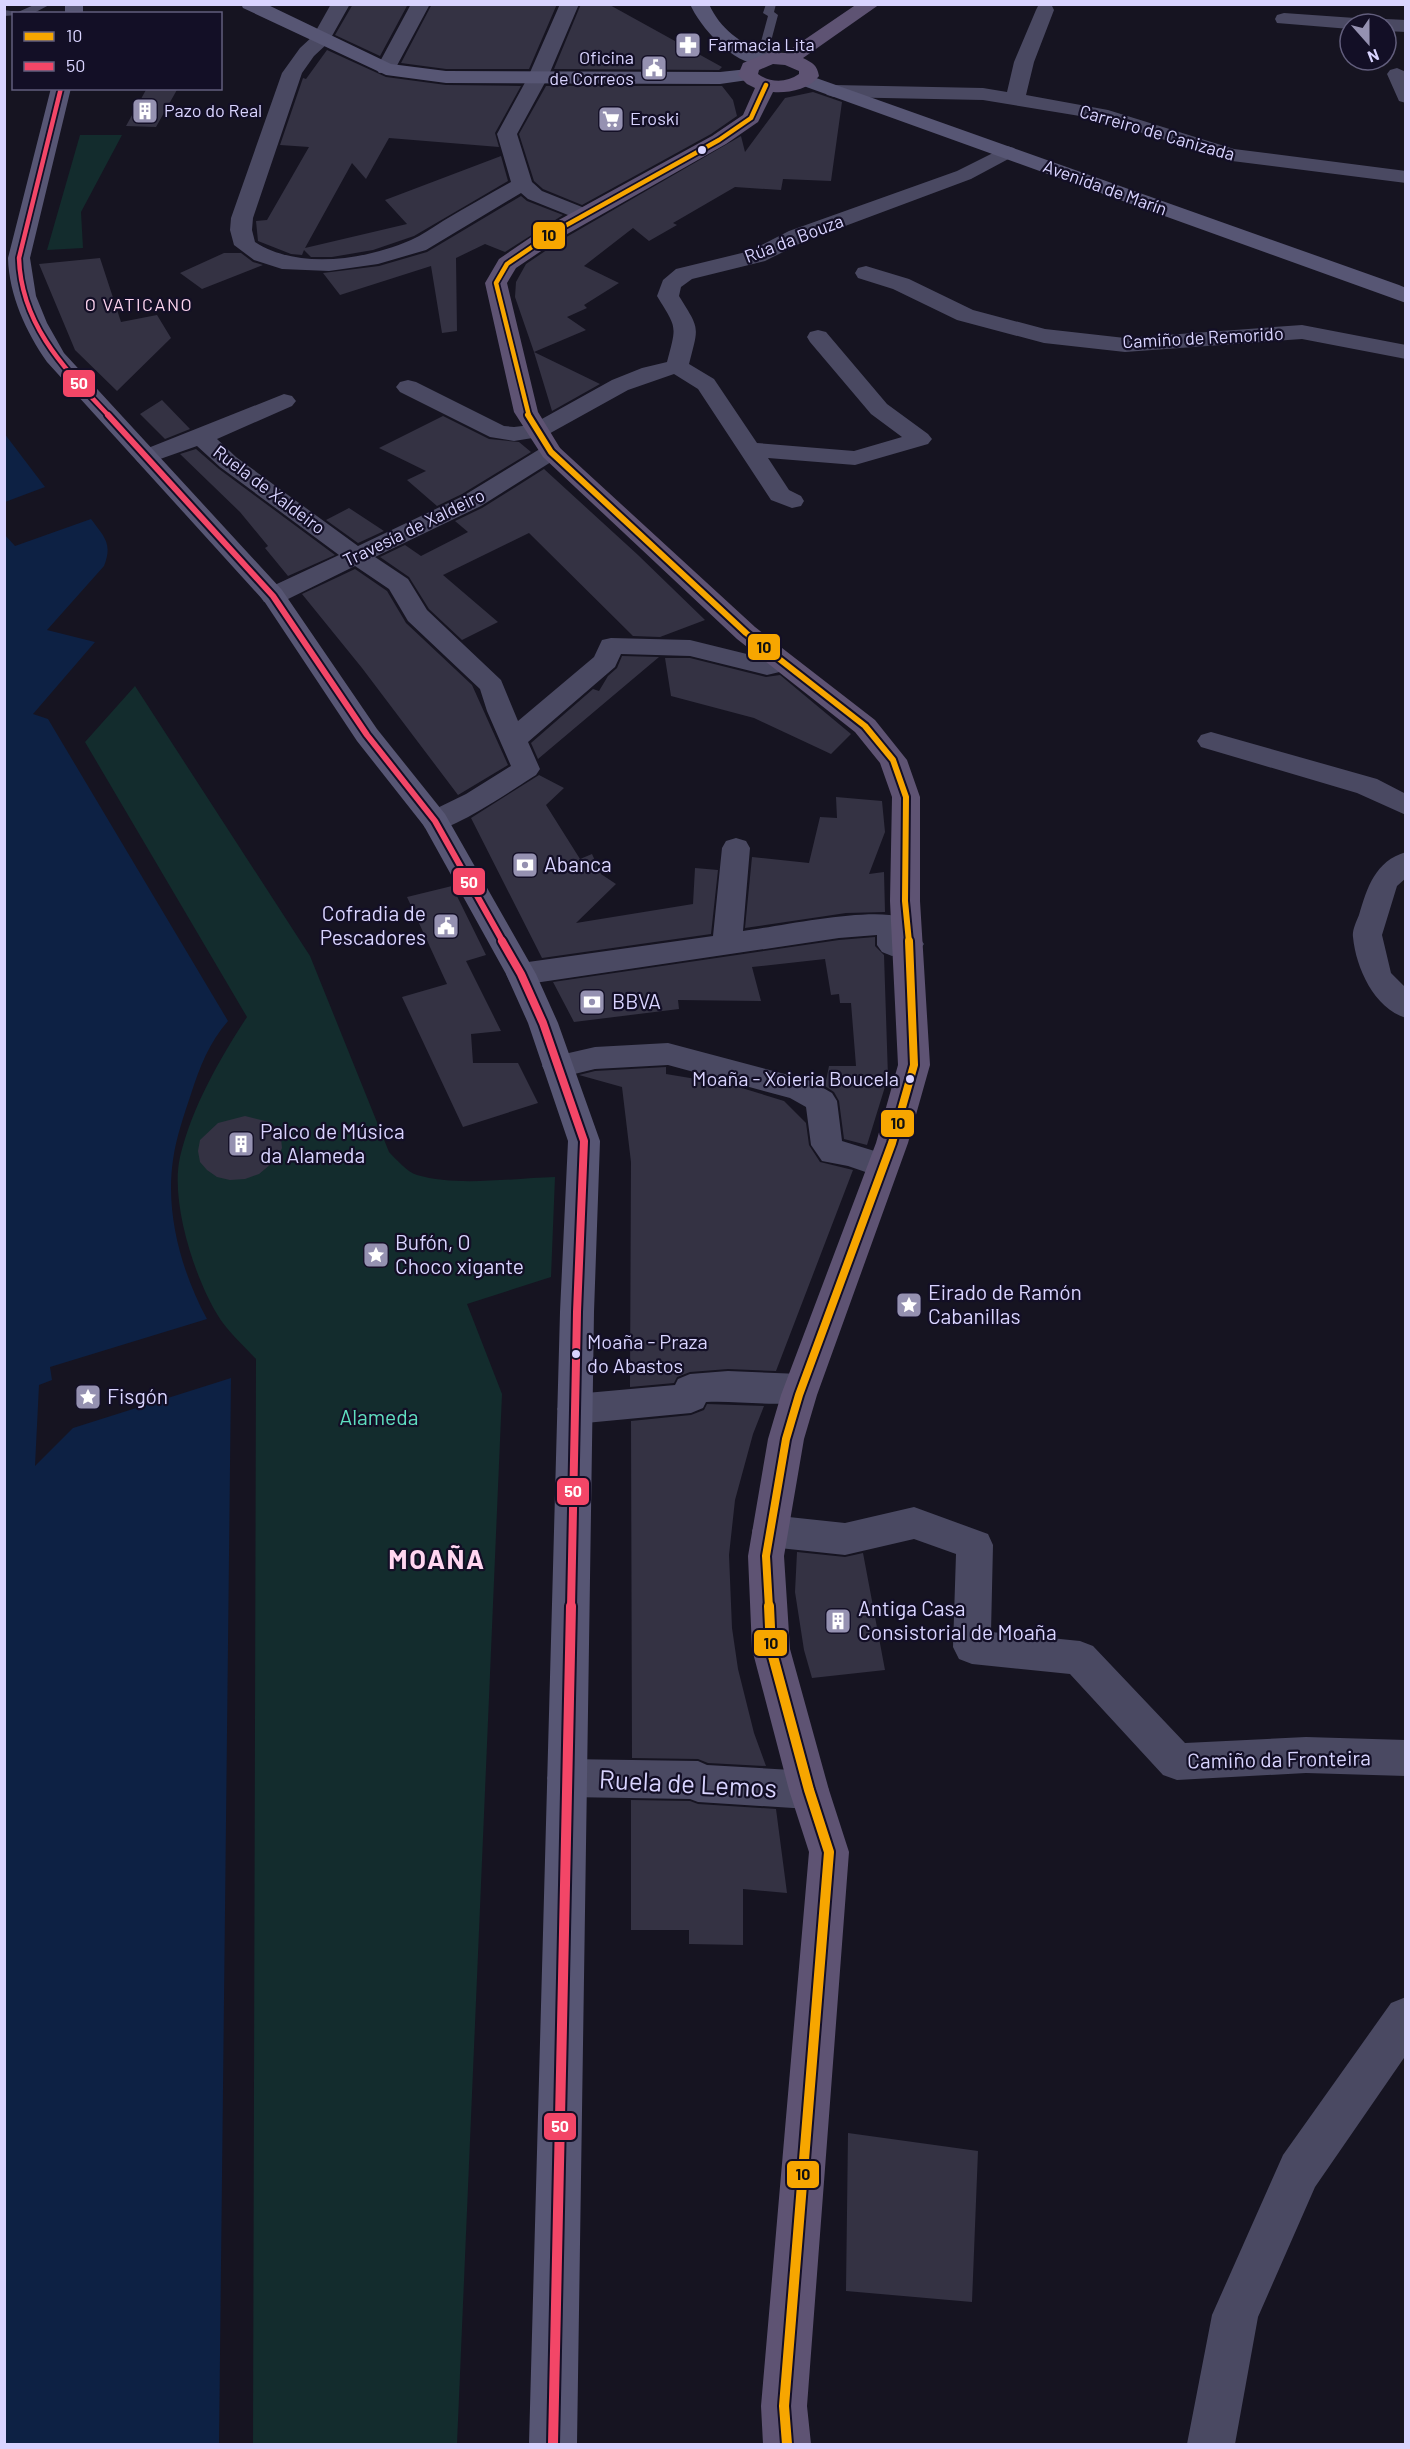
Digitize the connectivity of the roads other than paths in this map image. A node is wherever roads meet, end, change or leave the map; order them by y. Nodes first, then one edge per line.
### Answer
1 (46, 4) edge
2 (250, 4) edge
3 (342, 4) edge
4 (421, 4) edge
5 (570, 4) edge
6 (699, 4) edge
7 (771, 4) edge
8 (871, 4) edge
9 (1045, 10) dead end
10 (27, 12) edge
11 (1284, 19) dead end
12 (1338, 23) edge
13 (321, 39) junction
14 (789, 59) junction
15 (386, 69) junction
16 (759, 73) junction
17 (1397, 74) dead end
18 (538, 77) junction
19 (805, 80) junction
20 (61, 90) edge
21 (834, 91) junction
22 (1406, 97) edge
23 (1016, 100) junction
24 (1007, 152) junction
25 (1406, 177) edge
26 (522, 184) junction
27 (585, 215) junction
28 (866, 273) dead end
29 (1406, 297) edge
30 (818, 337) dead end
31 (1406, 352) edge
32 (677, 366) junction
33 (408, 387) dead end
34 (284, 400) dead end
35 (201, 437) junction
36 (544, 442) junction
37 (750, 450) junction
38 (146, 457) junction
39 (792, 501) dead end
40 (356, 556) junction
41 (273, 596) junction
42 (783, 663) junction
43 (513, 740) junction
44 (1211, 741) dead end
45 (1406, 806) edge
46 (435, 821) junction
47 (736, 848) dead end
48 (1405, 863) edge
49 (727, 944) junction
50 (909, 944) junction
51 (520, 974) junction
52 (1406, 1006) edge
53 (558, 1066) junction
54 (883, 1167) junction
55 (801, 1389) junction
56 (575, 1408) junction
57 (770, 1531) junction
58 (1406, 1758) edge
59 (567, 1778) junction
60 (809, 1790) junction
61 (1406, 2018) edge
62 (553, 2445) edge
63 (787, 2445) edge
64 (1211, 2445) edge

1 - 10 lane
2 - 13 street
3 - 13 street
4 - 15 street
5 - 18 street
6 - 16 street
7 - 16 lane
8 - 14 main road
9 - 23 street
11 - 12 street
13 - 15 street
13 - 26 street
14 - 16 main road
14 - 19 main road
15 - 18 street
16 - 18 street
16 - 19 main road
16 - 27 main road
17 - 22 street
18 - 26 street
19 - 21 street, Avenida de Marín
20 - 38 street
21 - 23 street, Carreiro de Canizada
21 - 24 street, Avenida de Marín
23 - 25 street, Carreiro de Canizada
24 - 29 street, Avenida de Marín
24 - 32 street, Rúa da Bouza
26 - 27 street
27 - 36 main road
28 - 31 street, Camiño de Remorido
30 - 37 street
32 - 36 street
32 - 37 street
33 - 36 street
34 - 35 street
35 - 38 street, Ruela de Xaldeiro
35 - 40 street, Ruela de Xaldeiro
36 - 40 street, Travesía de Xaldeiro
36 - 42 main road
37 - 39 street
38 - 41 street
40 - 41 street, Travesía de Xaldeiro
40 - 43 street, Ruela de Xaldeiro
41 - 46 street
42 - 43 street
42 - 50 main road
43 - 46 street, Ruela de Xaldeiro
44 - 45 street
46 - 51 street
47 - 49 street
48 - 52 street
49 - 50 street
49 - 51 street
50 - 54 main road
51 - 53 street
53 - 54 street
53 - 56 street
54 - 55 main road
55 - 56 street
55 - 57 main road
56 - 59 street
57 - 58 street, Camiño da Fronteira
57 - 60 main road
59 - 60 street, Ruela de Lemos
59 - 62 street
60 - 63 main road
61 - 64 street

